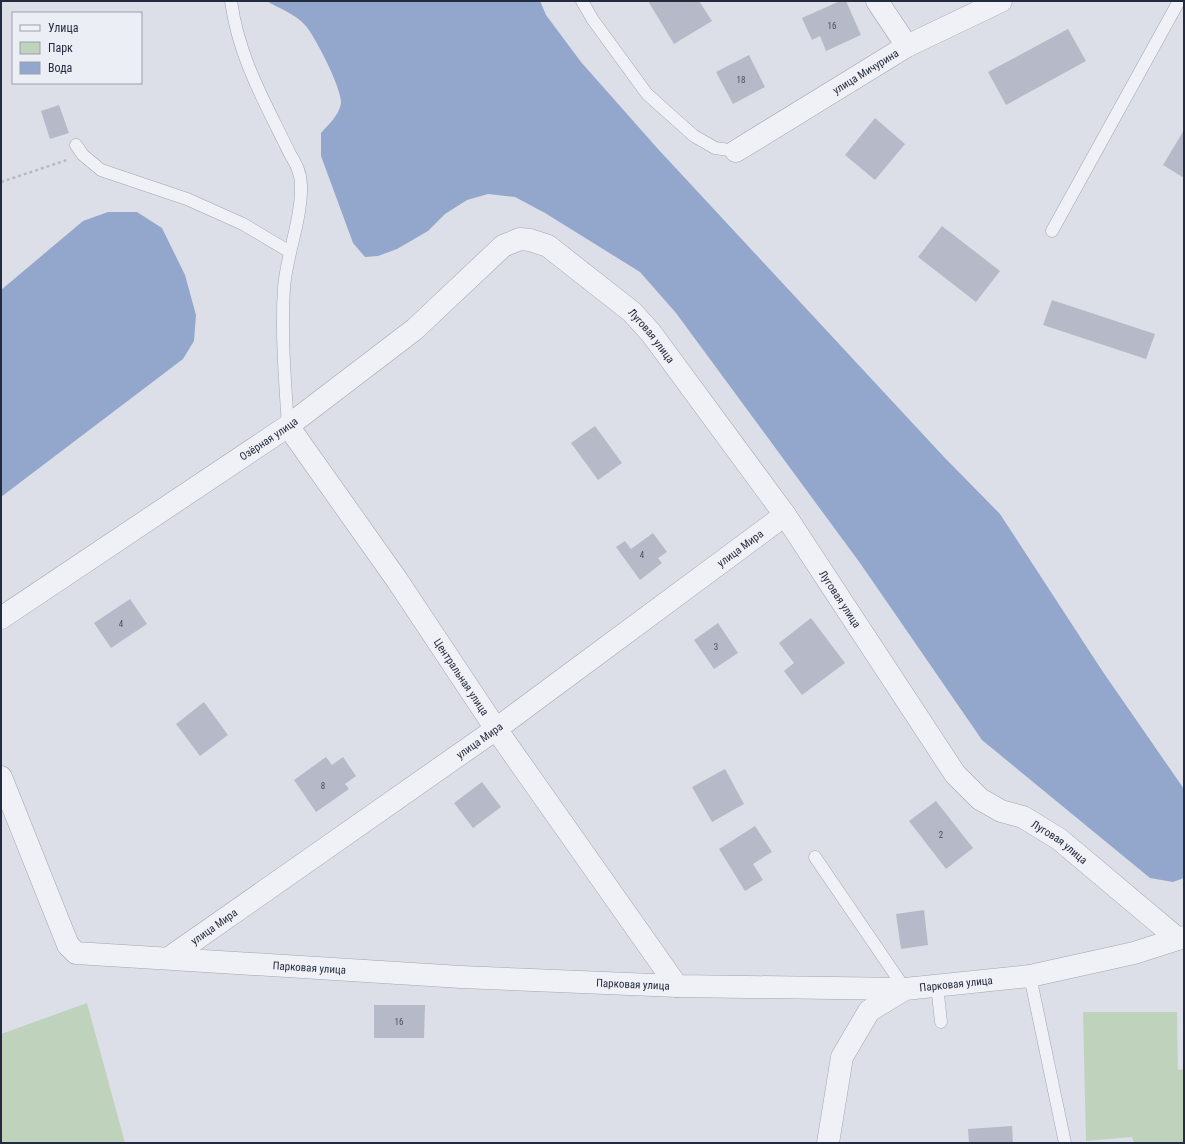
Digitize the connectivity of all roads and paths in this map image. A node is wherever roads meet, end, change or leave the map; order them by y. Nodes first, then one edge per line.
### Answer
1 (231, 1) edge
2 (582, 1) edge
3 (877, 1) edge
4 (1001, 1) edge
5 (1179, 1) edge
6 (907, 46) junction
7 (80, 150) joint
8 (736, 151) joint
9 (1, 182) edge
10 (1052, 231) dead end
11 (520, 239) joint
12 (290, 252) junction
13 (288, 426) junction
14 (785, 515) junction
15 (1, 618) edge
16 (496, 728) junction
17 (1, 777) edge
18 (815, 857) dead end
19 (1181, 938) edge
20 (169, 958) junction
21 (1030, 976) junction
22 (937, 985) junction
23 (677, 986) junction
24 (905, 989) junction
25 (941, 1022) dead end
26 (828, 1143) edge
27 (1065, 1143) edge

1 - 12 lane
2 - 8 lane
3 - 6 street
4 - 6 street, улица Мичурина
5 - 10 lane
6 - 8 street, улица Мичурина
7 - 9 path
7 - 12 lane
11 - 13 street, Озёрная улица
11 - 14 street, Луговая улица
12 - 13 lane
13 - 15 street, Озёрная улица
13 - 16 street, Центральная улица
14 - 16 street, улица Мира
14 - 19 street, Луговая улица
16 - 20 street, улица Мира
16 - 23 street, Центральная улица
17 - 20 street, Парковая улица
18 - 24 lane
19 - 21 street, Парковая улица
20 - 23 street, Парковая улица
21 - 22 street, Парковая улица
21 - 27 lane
22 - 24 street, Парковая улица
22 - 25 lane
23 - 24 street, Парковая улица
24 - 26 street

